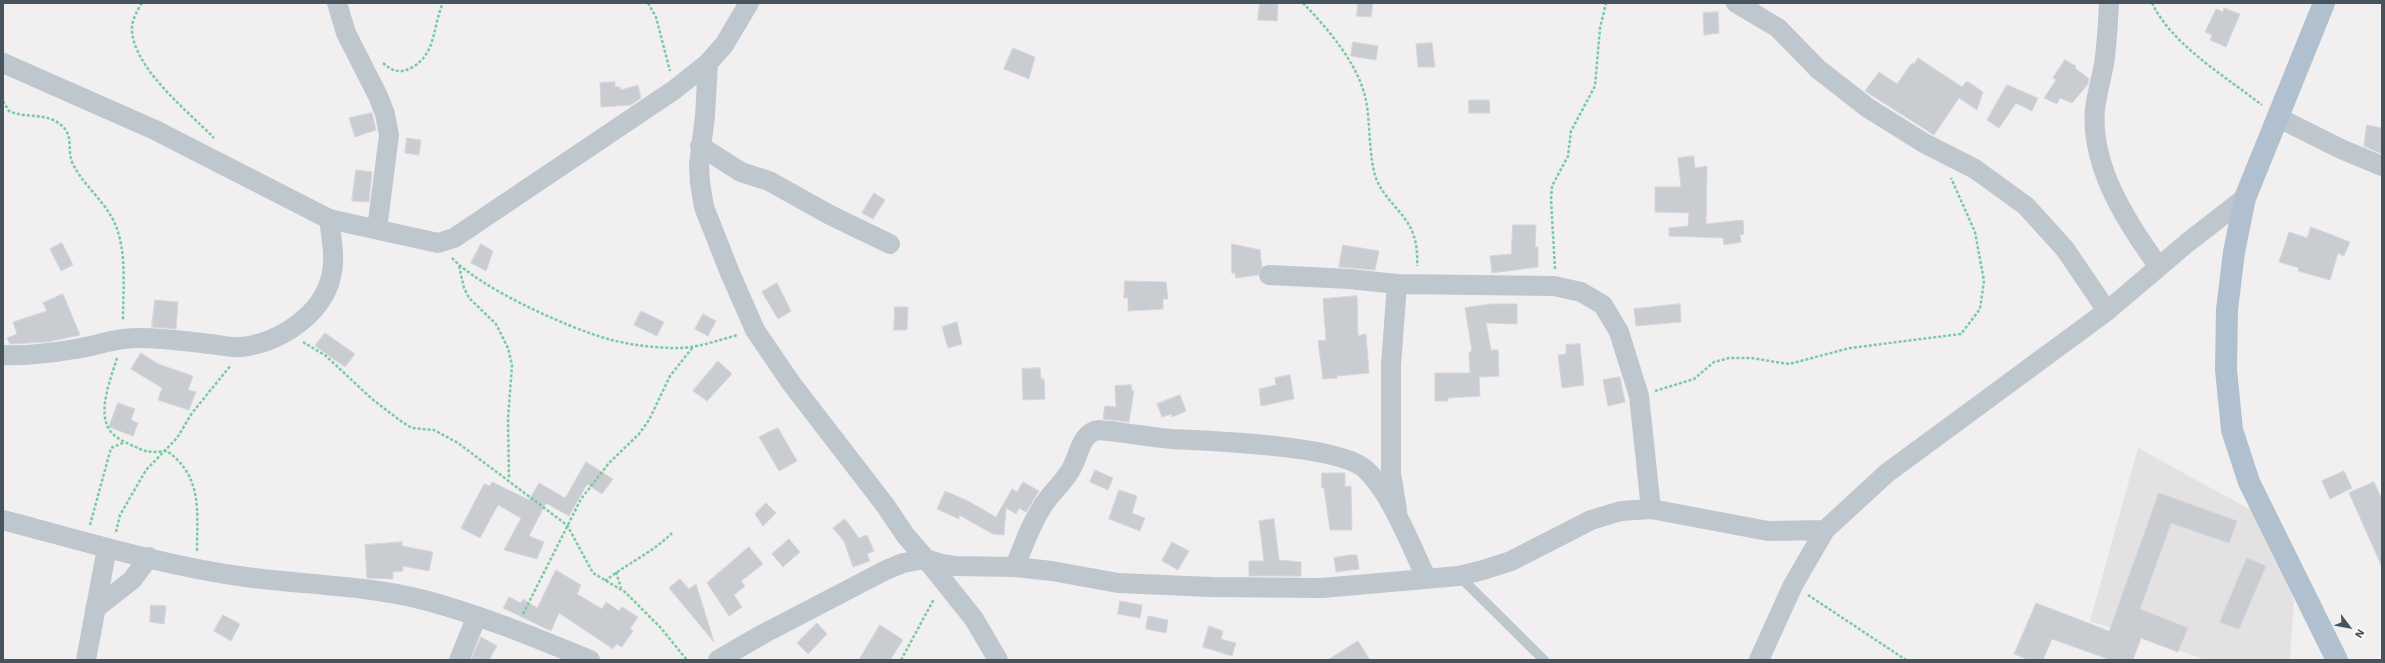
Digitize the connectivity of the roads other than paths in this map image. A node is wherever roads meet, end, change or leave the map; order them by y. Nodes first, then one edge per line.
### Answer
1 (337, 3) edge
2 (749, 3) edge
3 (1736, 3) edge
4 (2108, 3) edge
5 (2324, 3) edge
6 (3, 62) edge
7 (708, 63) junction
8 (2279, 118) junction
9 (700, 146) junction
10 (2382, 166) edge
11 (2246, 198) junction
12 (329, 219) junction
13 (377, 229) junction
14 (890, 244) dead end
15 (2159, 267) junction
16 (1269, 275) dead end
17 (1397, 284) junction
18 (2107, 311) junction
19 (3, 355) edge
20 (1651, 509) junction
21 (3, 520) edge
22 (1402, 527) junction
23 (1825, 530) junction
24 (112, 549) junction
25 (149, 557) junction
26 (926, 559) junction
27 (1015, 567) junction
28 (1459, 576) junction
29 (1426, 577) junction
30 (95, 609) junction
31 (477, 616) junction
32 (86, 660) edge
33 (459, 660) edge
34 (590, 660) edge
35 (718, 660) edge
36 (998, 660) edge
37 (1544, 660) edge
38 (1760, 660) edge
39 (2337, 660) edge

1 - 13 street
2 - 7 street
3 - 18 street
4 - 15 street
5 - 8 main road
6 - 12 street
7 - 9 street
7 - 13 street
8 - 10 street
8 - 11 main road
9 - 14 street
9 - 26 street
11 - 15 street
11 - 39 main road
12 - 13 street
12 - 19 street
15 - 18 street
16 - 17 street
17 - 20 street
17 - 22 street
18 - 23 street
20 - 23 street
20 - 28 street
21 - 24 street
22 - 27 street
22 - 29 street
23 - 38 street
24 - 25 street
24 - 30 street
25 - 30 street
25 - 31 street
26 - 27 street
26 - 35 street
26 - 36 street
27 - 29 street
28 - 29 street
28 - 37 lane
30 - 32 street
31 - 33 street
31 - 34 street

